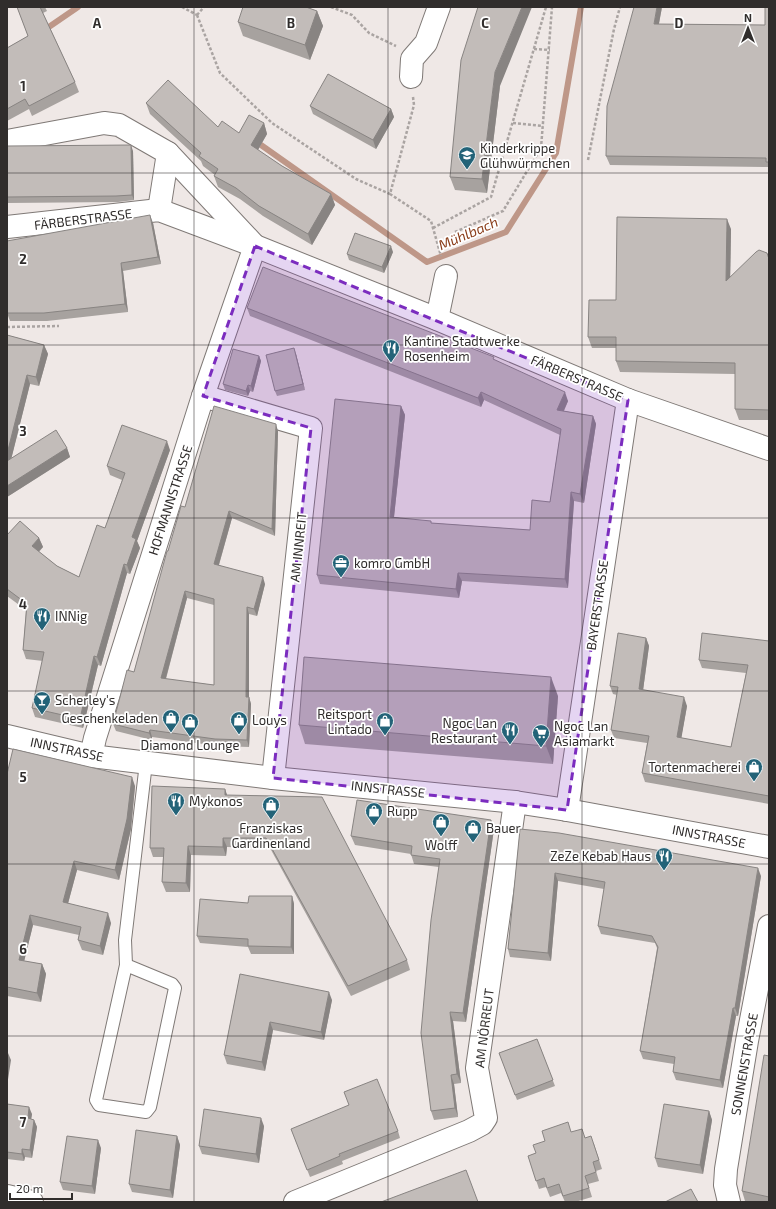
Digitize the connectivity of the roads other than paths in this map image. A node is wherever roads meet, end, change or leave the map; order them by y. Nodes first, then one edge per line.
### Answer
1 (440, 7) edge
2 (412, 68) road end
3 (7, 140) edge
4 (168, 153) junction
5 (159, 210) junction
6 (7, 227) edge
7 (255, 246) junction
8 (446, 276) dead end
9 (437, 319) junction
10 (203, 396) junction
11 (628, 400) junction
12 (769, 448) edge
13 (7, 737) edge
14 (91, 756) junction
15 (146, 763) junction
16 (273, 778) junction
17 (515, 802) junction
18 (567, 810) junction
19 (769, 848) edge
20 (769, 926) edge
21 (126, 965) junction
22 (7, 1196) edge
23 (32, 1202) edge
24 (295, 1202) edge
25 (729, 1202) edge

1 - 2 street
3 - 4 street, FÄRBERSTRASSE
4 - 5 street
4 - 7 street, FÄRBERSTRASSE
5 - 6 street, FÄRBERSTRASSE
5 - 7 street, FÄRBERSTRASSE
7 - 9 street, FÄRBERSTRASSE
7 - 10 street, HOFMANNSTRASSE
8 - 9 street
9 - 11 street, FÄRBERSTRASSE
10 - 14 street, HOFMANNSTRASSE
10 - 16 street, AM INNREIT
11 - 12 street, FÄRBERSTRASSE
11 - 18 street, BAYERSTRASSE
13 - 14 street, INNSTRASSE
14 - 15 street, INNSTRASSE
15 - 16 street, INNSTRASSE
15 - 21 lane
16 - 17 street, INNSTRASSE
17 - 18 street, INNSTRASSE
17 - 24 street, AM NÖRREUT
18 - 19 street, INNSTRASSE
20 - 25 street, SONNENSTRASSE
21 - 21 lane
22 - 23 street

